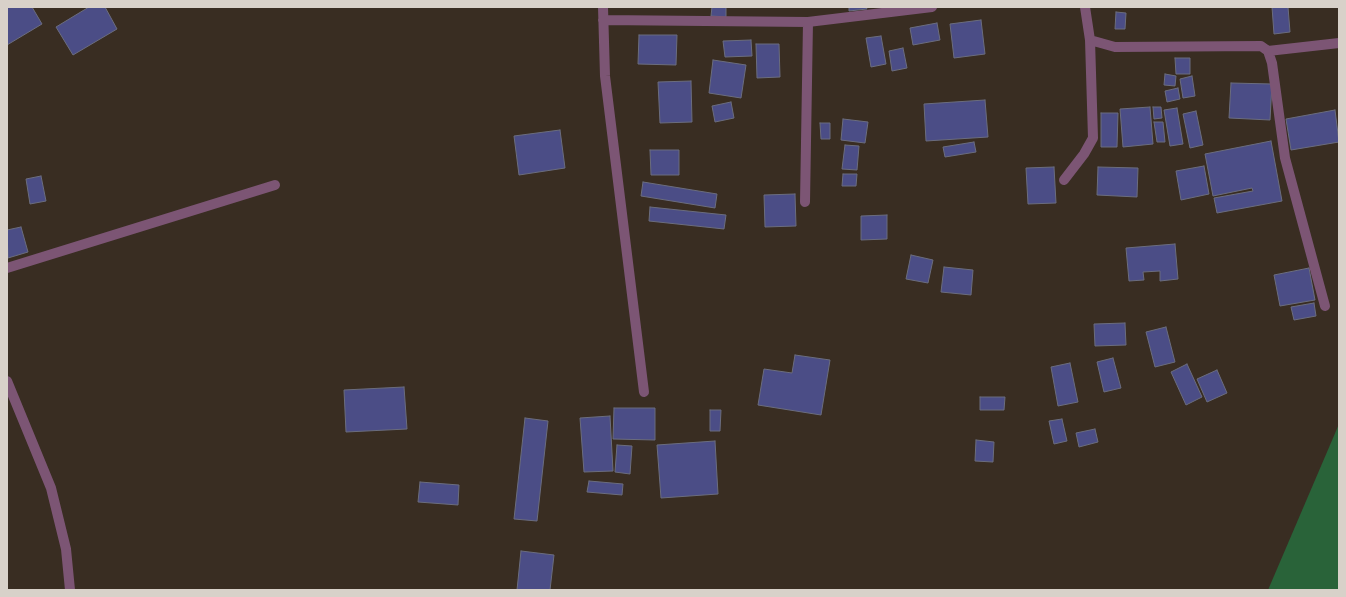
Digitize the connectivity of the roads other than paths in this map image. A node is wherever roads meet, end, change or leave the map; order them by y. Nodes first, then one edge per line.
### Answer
1 (603, 7) edge
2 (1084, 7) edge
3 (932, 8) edge
4 (603, 20) junction
5 (808, 22) junction
6 (1090, 40) junction
7 (1339, 43) edge
8 (1268, 51) junction
9 (1064, 180) dead end
10 (275, 185) dead end
11 (805, 202) dead end
12 (7, 268) edge
13 (1325, 306) dead end
14 (7, 381) edge
15 (644, 392) dead end
16 (70, 590) edge

1 - 4 street
2 - 6 street
3 - 5 street
4 - 5 street
4 - 15 street
5 - 11 street
6 - 8 street
6 - 9 street
7 - 8 street
8 - 13 street
10 - 12 street
14 - 16 street

